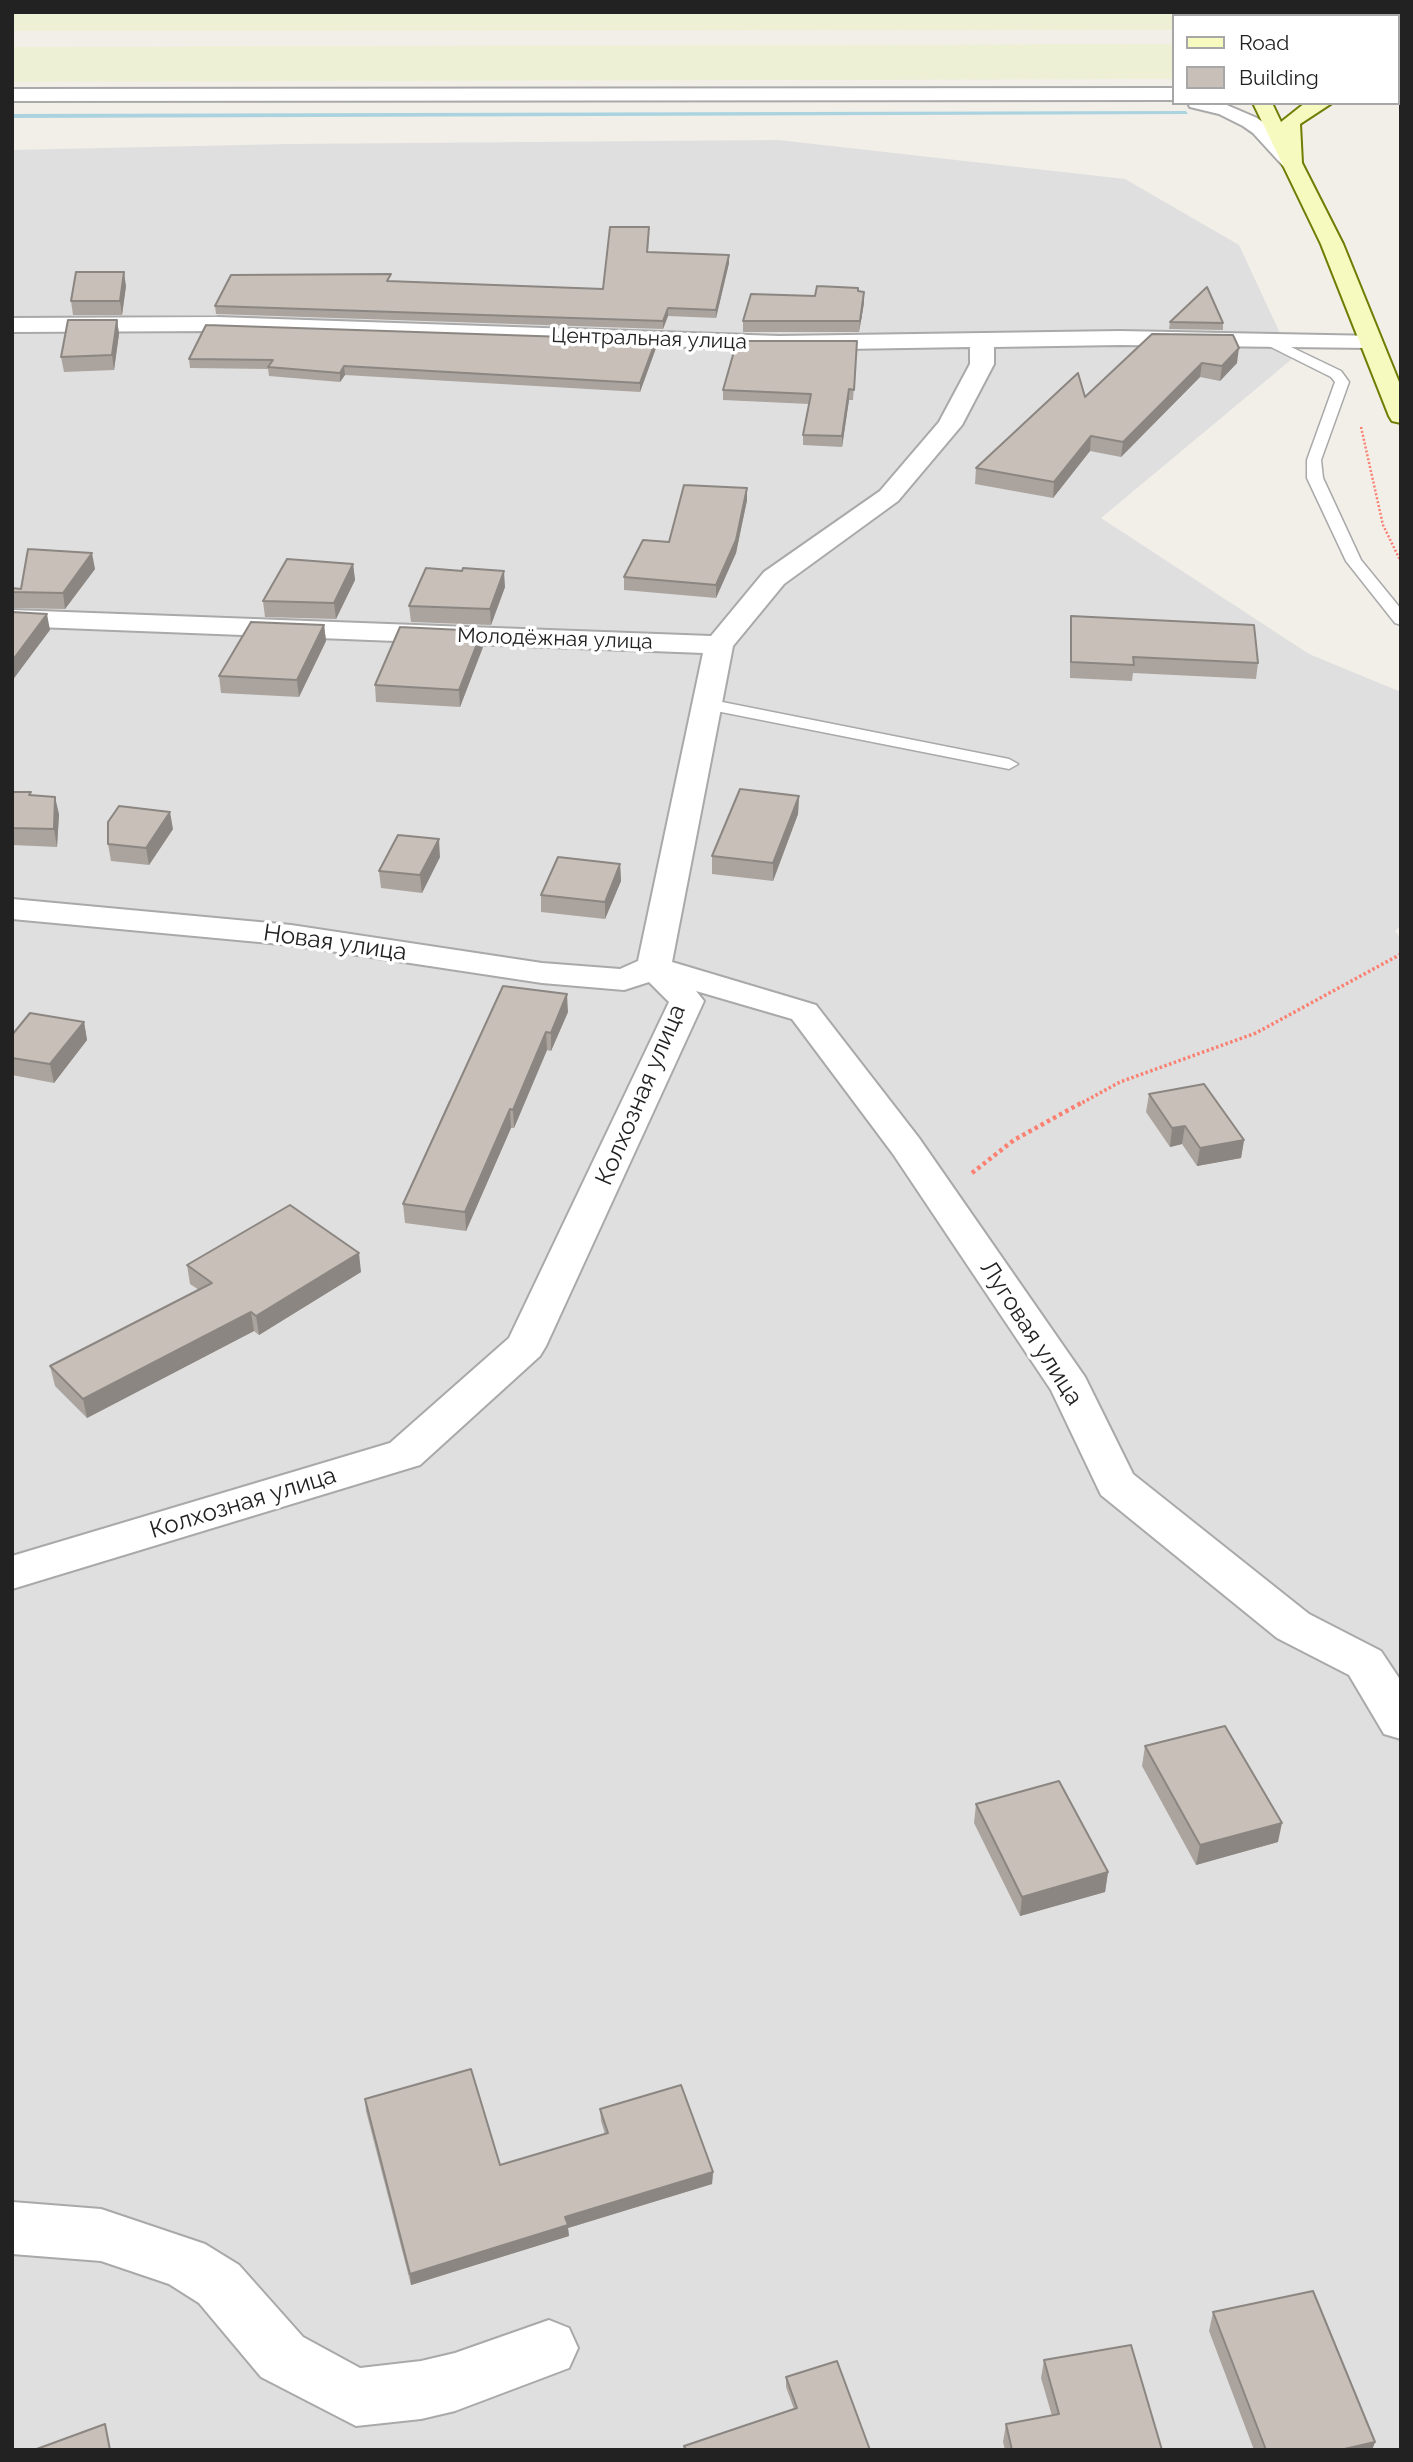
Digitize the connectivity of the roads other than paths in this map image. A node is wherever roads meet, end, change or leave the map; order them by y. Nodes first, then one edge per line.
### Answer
1 (1172, 94) edge
2 (12, 95) edge
3 (971, 96) junction
4 (1172, 100) edge
5 (1205, 105) edge
6 (1263, 105) edge
7 (1318, 105) edge
8 (1292, 164) junction
9 (12, 326) edge
10 (1266, 339) junction
11 (982, 341) junction
12 (1372, 347) junction
13 (1401, 383) edge
14 (1401, 416) edge
15 (12, 618) edge
16 (1401, 620) edge
17 (719, 645) junction
18 (707, 704) junction
19 (1009, 764) dead end
20 (12, 909) edge
21 (654, 967) junction
22 (12, 1573) edge
23 (1401, 1721) edge
24 (12, 2228) edge
25 (549, 2348) dead end

1 - 3 street
2 - 3 street
3 - 4 street
5 - 8 street
6 - 8 main road
7 - 8 main road
8 - 12 main road
9 - 11 street, Центральная улица
10 - 11 street, Центральная улица
10 - 12 street, Центральная улица
10 - 16 lane
11 - 17 street, Колхозная улица
12 - 13 main road
12 - 14 main road
15 - 17 street, Молодёжная улица
17 - 18 street, Колхозная улица
18 - 19 lane
18 - 21 street, Колхозная улица
20 - 21 street, Новая улица
21 - 22 street, Колхозная улица
21 - 23 street, Луговая улица
24 - 25 street

